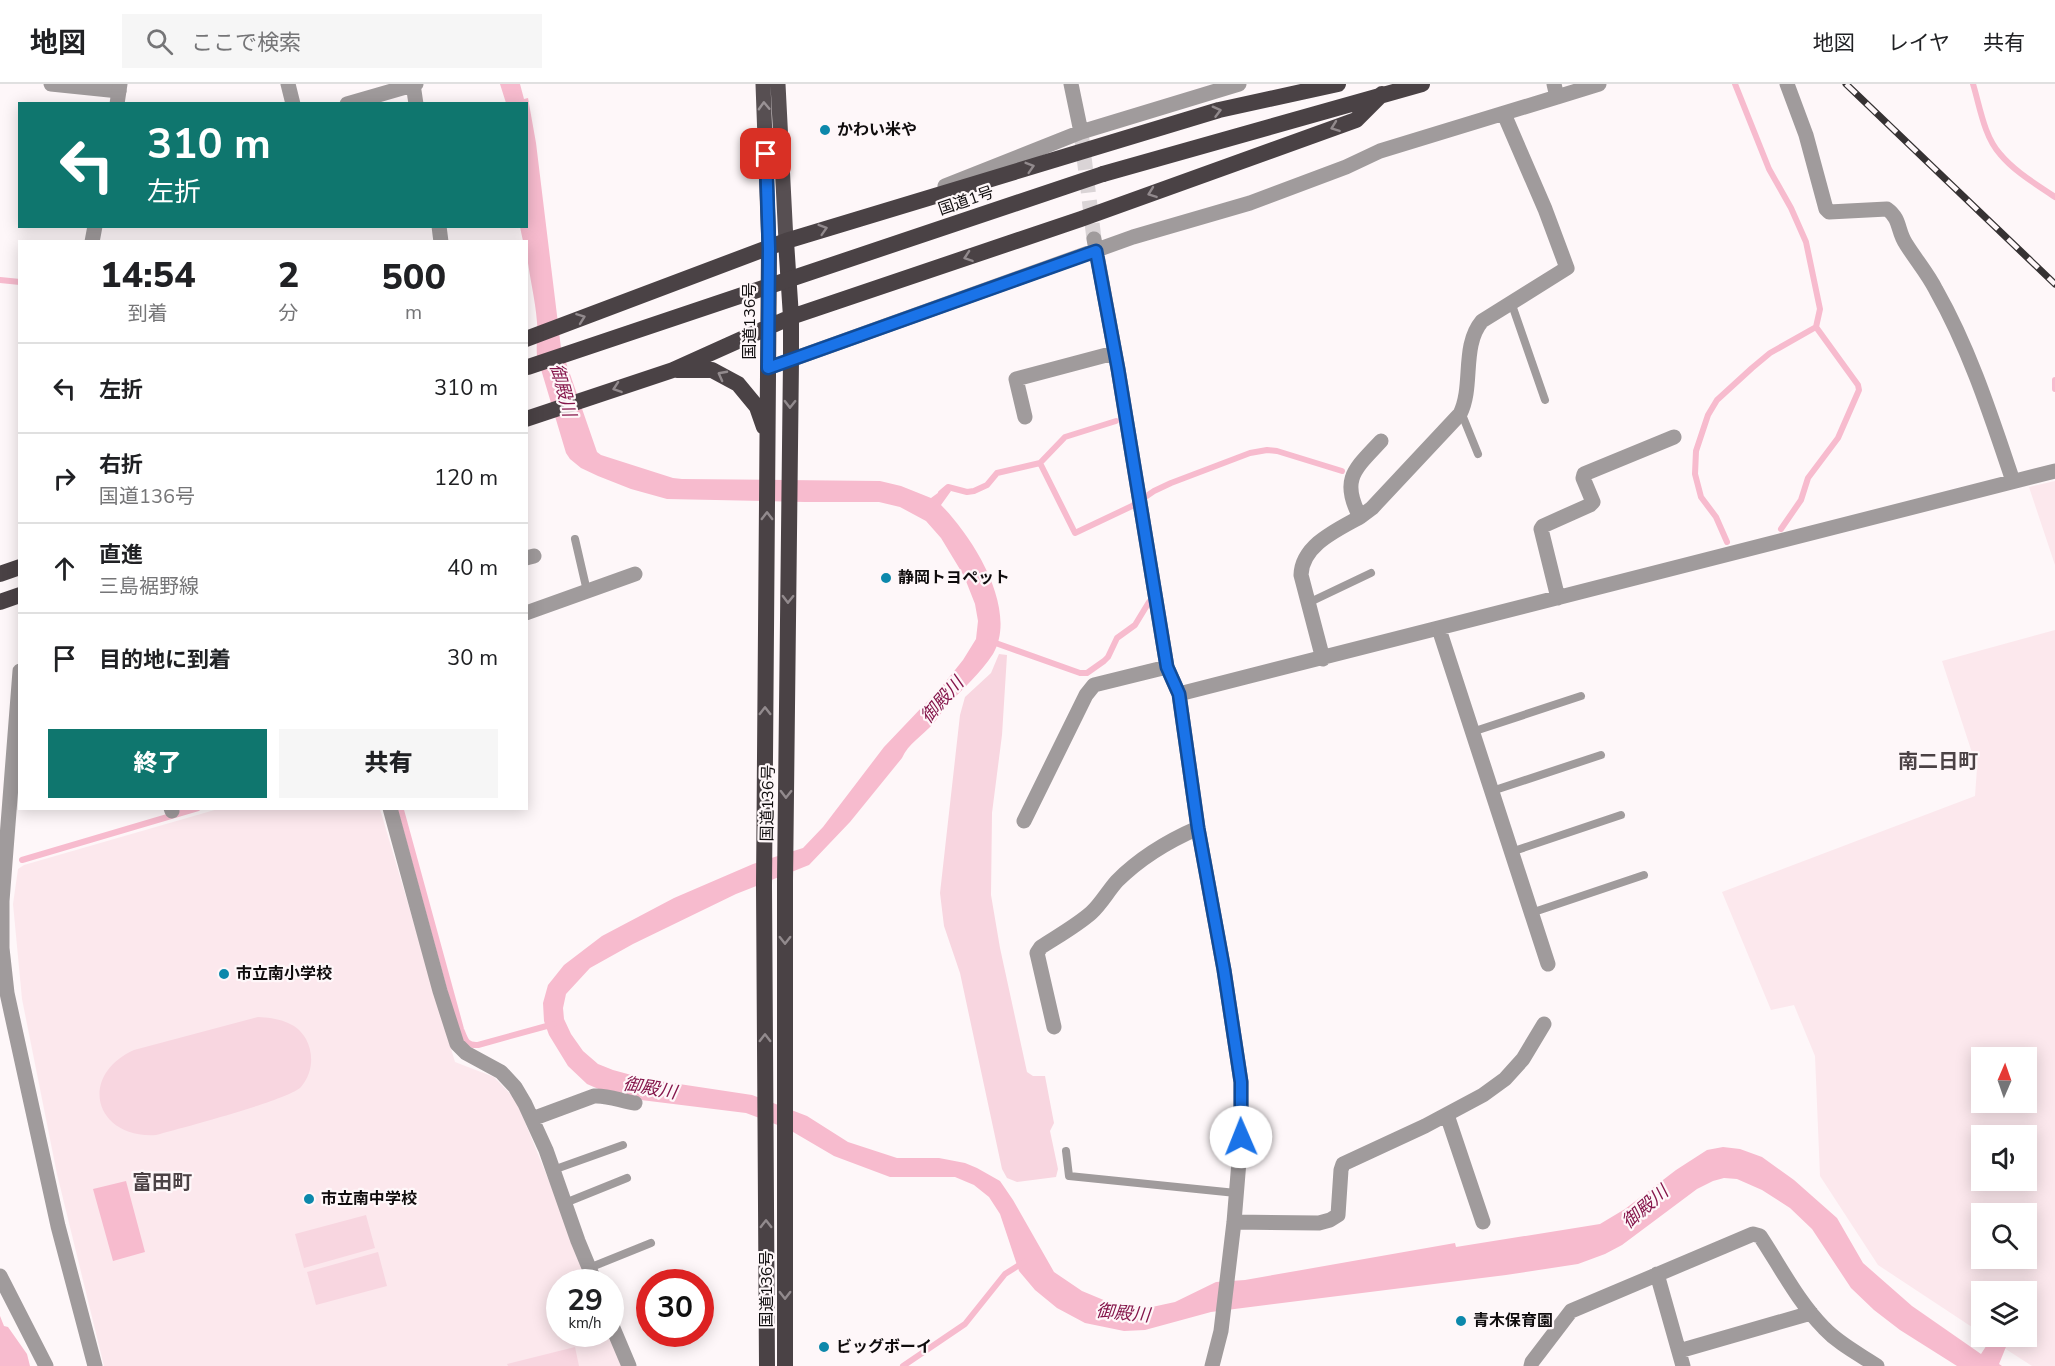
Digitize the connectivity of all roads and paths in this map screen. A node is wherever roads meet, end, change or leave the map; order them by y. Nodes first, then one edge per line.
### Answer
1 (51, 84) edge
2 (288, 84) edge
3 (414, 84) edge
4 (763, 84) edge
5 (778, 84) edge
6 (1071, 84) edge
7 (1239, 84) edge
8 (1338, 84) edge
9 (1422, 84) edge
10 (1599, 84) edge
11 (1787, 84) edge
12 (1555, 90) edge
13 (119, 93) edge
14 (1382, 94) junction
15 (292, 102) edge
16 (354, 102) edge
17 (416, 102) edge
18 (1504, 114) junction
19 (1081, 132) junction
20 (872, 215) junction
21 (786, 241) junction
22 (1095, 245) junction
23 (769, 249) junction
24 (1510, 302) junction
25 (790, 317) junction
26 (768, 325) junction
27 (528, 338) edge
28 (1114, 352) junction
29 (791, 360) junction
30 (528, 367) edge
31 (768, 368) junction
32 (673, 370) junction
33 (1545, 399) dead end
34 (1461, 412) junction
35 (1025, 417) dead end
36 (528, 418) edge
37 (767, 436) junction
38 (1674, 437) dead end
39 (1381, 441) dead end
40 (1478, 454) dead end
41 (2055, 471) edge
42 (2013, 481) junction
43 (1360, 517) junction
44 (575, 539) dead end
45 (18, 568) edge
46 (1371, 573) dead end
47 (0, 574) edge
48 (635, 574) dead end
49 (587, 591) junction
50 (18, 596) edge
51 (1558, 598) junction
52 (0, 602) edge
53 (1308, 603) junction
54 (528, 612) edge
55 (1439, 629) junction
56 (1323, 659) junction
57 (1167, 667) junction
58 (18, 692) edge
59 (1179, 694) junction
60 (1581, 696) dead end
61 (1472, 732) junction
62 (1601, 755) dead end
63 (1492, 791) junction
64 (391, 810) edge
65 (1622, 815) dead end
66 (1024, 820) dead end
67 (1198, 828) junction
68 (3, 851) edge
69 (1511, 852) junction
70 (1644, 875) dead end
71 (1531, 913) junction
72 (1, 949) edge
73 (1548, 964) dead end
74 (1544, 1024) dead end
75 (1054, 1027) dead end
76 (635, 1102) dead end
77 (1447, 1115) junction
78 (532, 1119) junction
79 (623, 1145) dead end
80 (1066, 1150) dead end
81 (553, 1170) junction
82 (627, 1178) dead end
83 (1236, 1193) junction
84 (565, 1203) junction
85 (1234, 1222) junction
86 (1483, 1222) dead end
87 (651, 1243) dead end
88 (590, 1269) edge
89 (603, 1269) edge
90 (1657, 1274) junction
91 (0, 1276) edge
92 (1811, 1313) junction
93 (620, 1347) edge
94 (1681, 1359) edge
95 (46, 1366) edge
96 (95, 1366) edge
97 (628, 1366) edge
98 (767, 1366) edge
99 (785, 1366) edge
100 (1212, 1366) edge
101 (1531, 1366) edge
102 (1877, 1366) edge

1 - 13 street
2 - 15 street
3 - 16 street
3 - 17 street
23 -> 4 main road
5 - 21 main road
6 - 19 street
7 - 19 street
20 -> 8 highway
9 - 14 highway, 国道1号
10 - 12 street
11 - 42 street
12 - 18 street
14 -> 25 highway
14 - 30 highway, 国道1号, bridge
18 - 22 street
18 - 24 street
19 - 20 street
21 -> 20 highway
21 - 23 highway
21 - 25 highway, 国道136号
22 - 28 street
22 - 29 street
23 - 26 highway, 国道136号
27 -> 23 highway
24 - 33 lane
24 - 34 street
25 - 26 highway
25 - 29 highway, 国道136号
26 - 31 highway, 国道136号
26 - 32 highway
28 - 35 street
28 - 57 street
29 - 31 street
29 -> 99 highway, 国道136号
31 - 37 highway, 国道136号
32 -> 36 highway
37 -> 32 highway
34 - 40 lane
34 - 43 street
98 -> 37 highway, 国道136号
38 - 51 street
39 - 43 street
41 - 42 street
42 - 51 street
43 - 53 street
44 - 49 lane
45 - 47 highway
46 - 53 lane
48 - 49 street
49 - 54 street
50 - 52 highway
51 - 55 street
53 - 56 street
55 - 56 street
55 - 61 street
56 - 59 street
57 - 59 street
57 - 66 street
58 - 68 street
59 - 67 street
60 - 61 lane
61 - 63 street
62 - 63 lane
63 - 69 street
64 - 78 street
65 - 69 lane
67 - 75 street
67 - 83 street
68 - 72 street
69 - 71 street
70 - 71 lane
71 - 73 street
72 - 96 street
74 - 77 street
76 - 78 street
77 - 85 street
77 - 86 street
78 - 81 street
79 - 81 lane
80 - 83 lane
81 - 84 street
82 - 84 lane
83 - 85 street
84 - 88 street
85 - 100 street
87 - 89 lane
90 - 92 street
90 - 94 street
90 - 101 street
91 - 95 street
92 - 94 street
92 - 102 street
93 - 97 street

